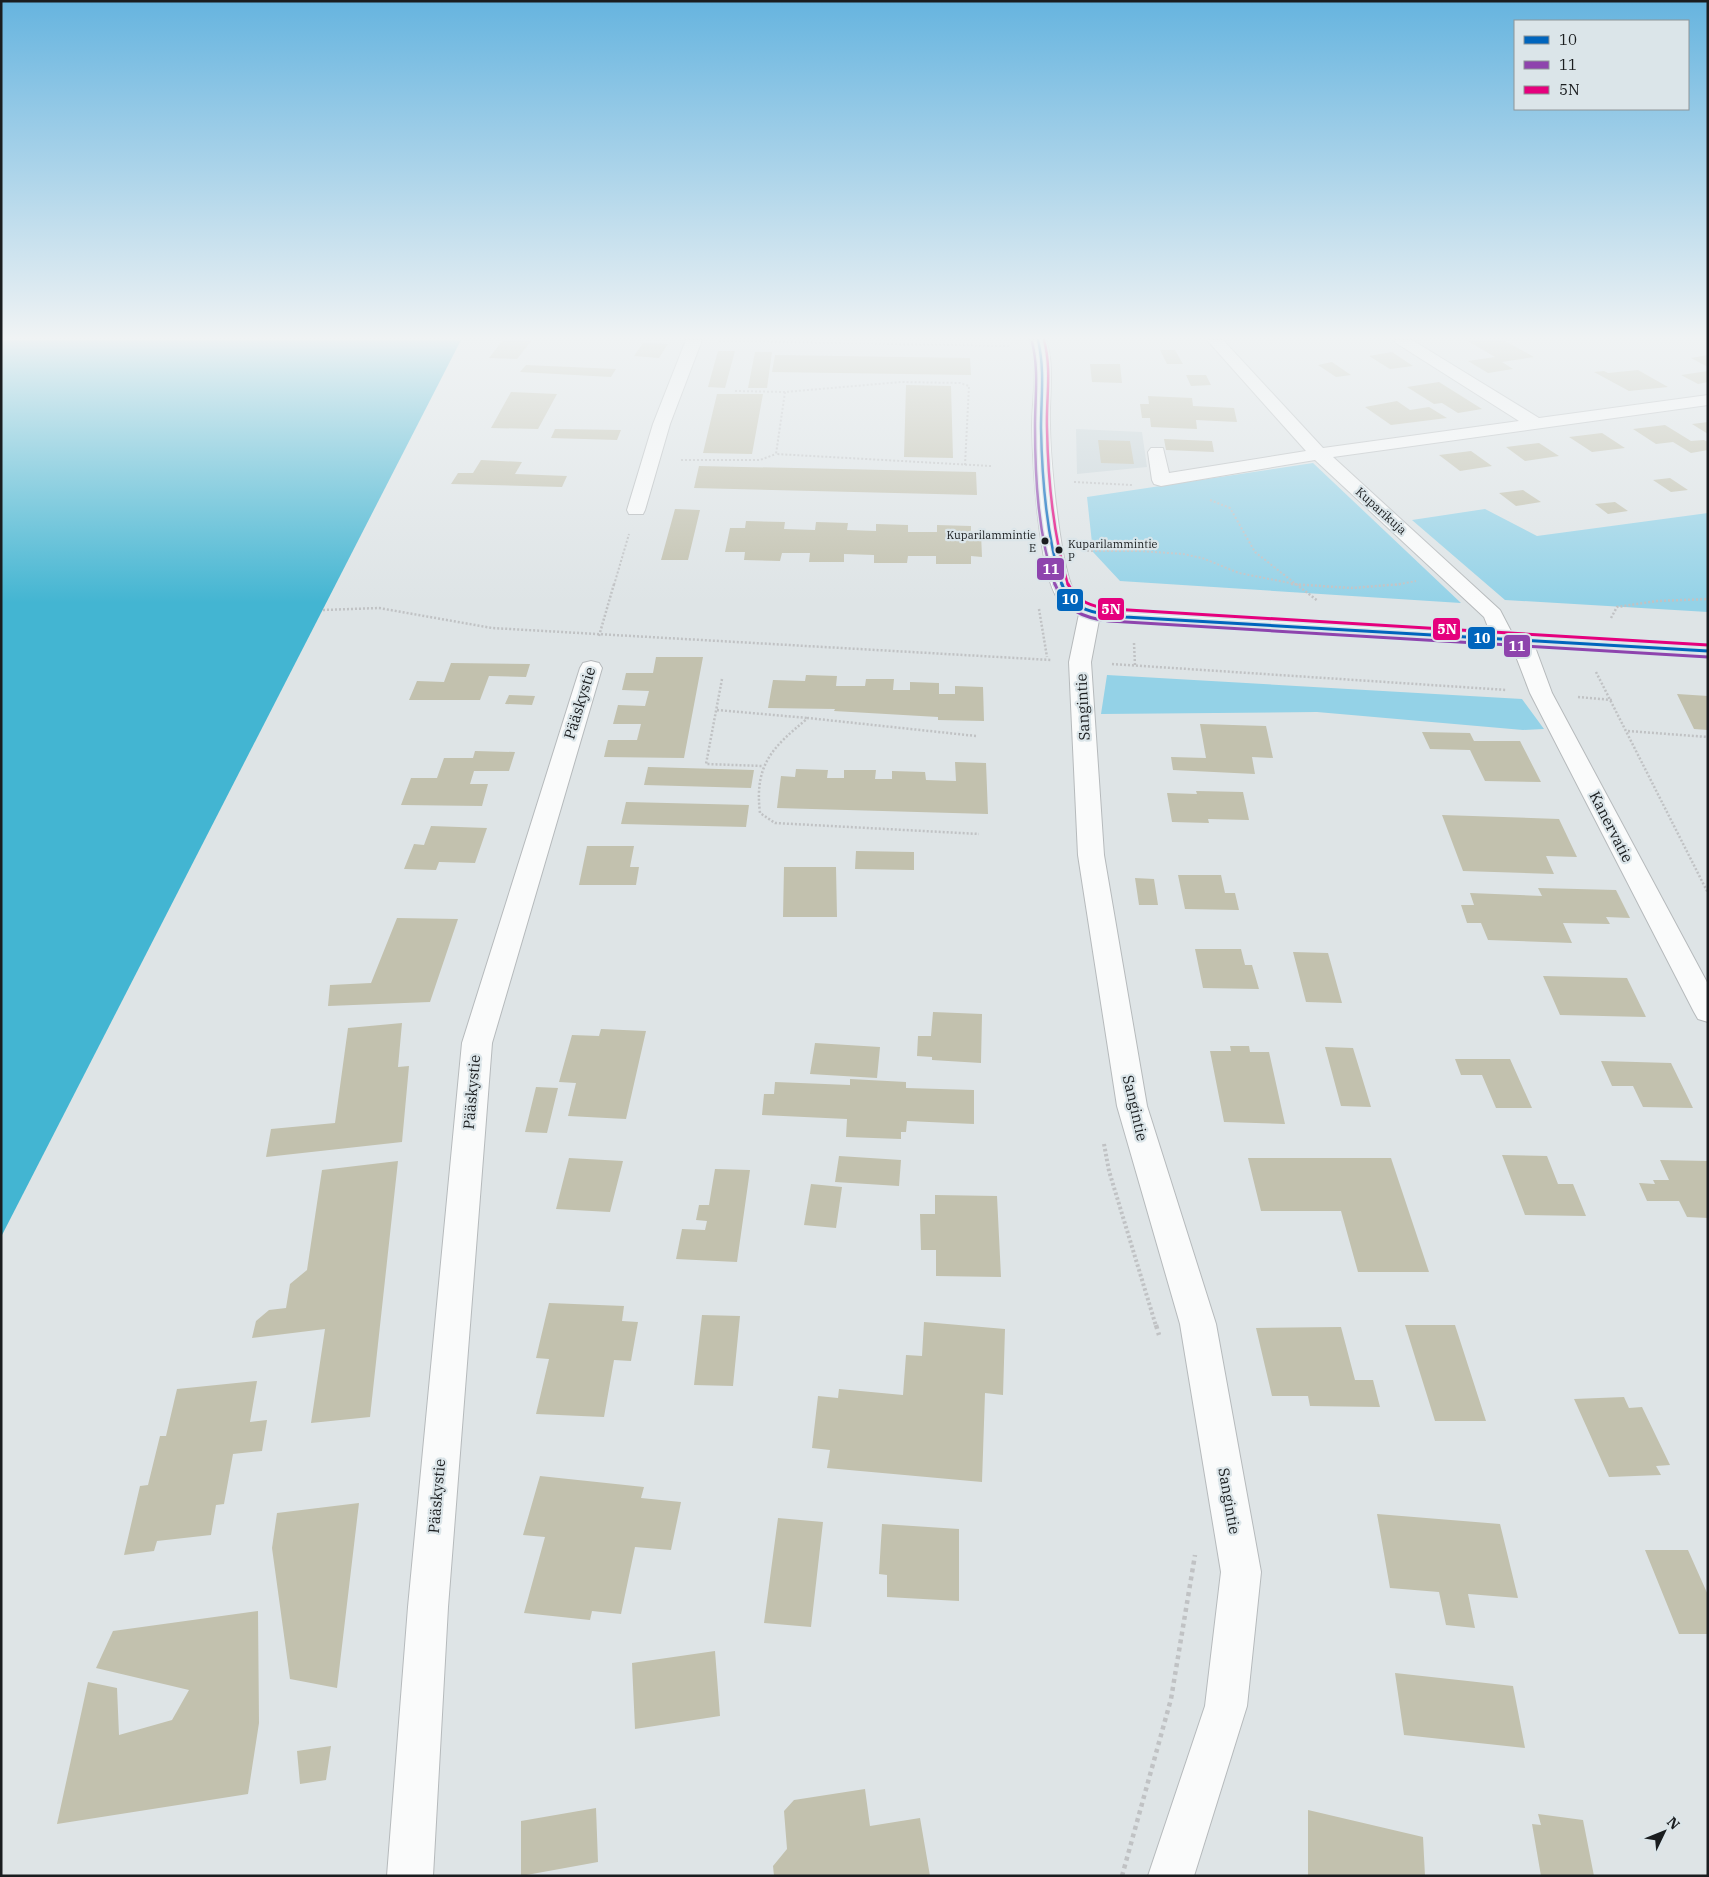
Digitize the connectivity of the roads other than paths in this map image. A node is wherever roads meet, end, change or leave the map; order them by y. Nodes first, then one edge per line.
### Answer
1 (661, 428) edge
2 (1041, 428) edge
3 (1295, 428) edge
4 (1502, 428) edge
5 (1157, 452) dead end
6 (1319, 454) junction
7 (636, 510) road end
8 (1090, 612) junction
9 (1513, 639) junction
10 (1708, 651) edge
11 (590, 668) road end
12 (1708, 1012) edge
13 (410, 1876) edge
14 (1171, 1876) edge

1 - 7 street
2 - 8 street
3 - 6 street, Kuparikuja
4 - 6 street
5 - 6 street
6 - 9 street, Kuparikuja
8 - 9 street
8 - 14 street, Sangintie
9 - 10 street
9 - 12 street, Kanervatie
11 - 13 street, Pääskystie

